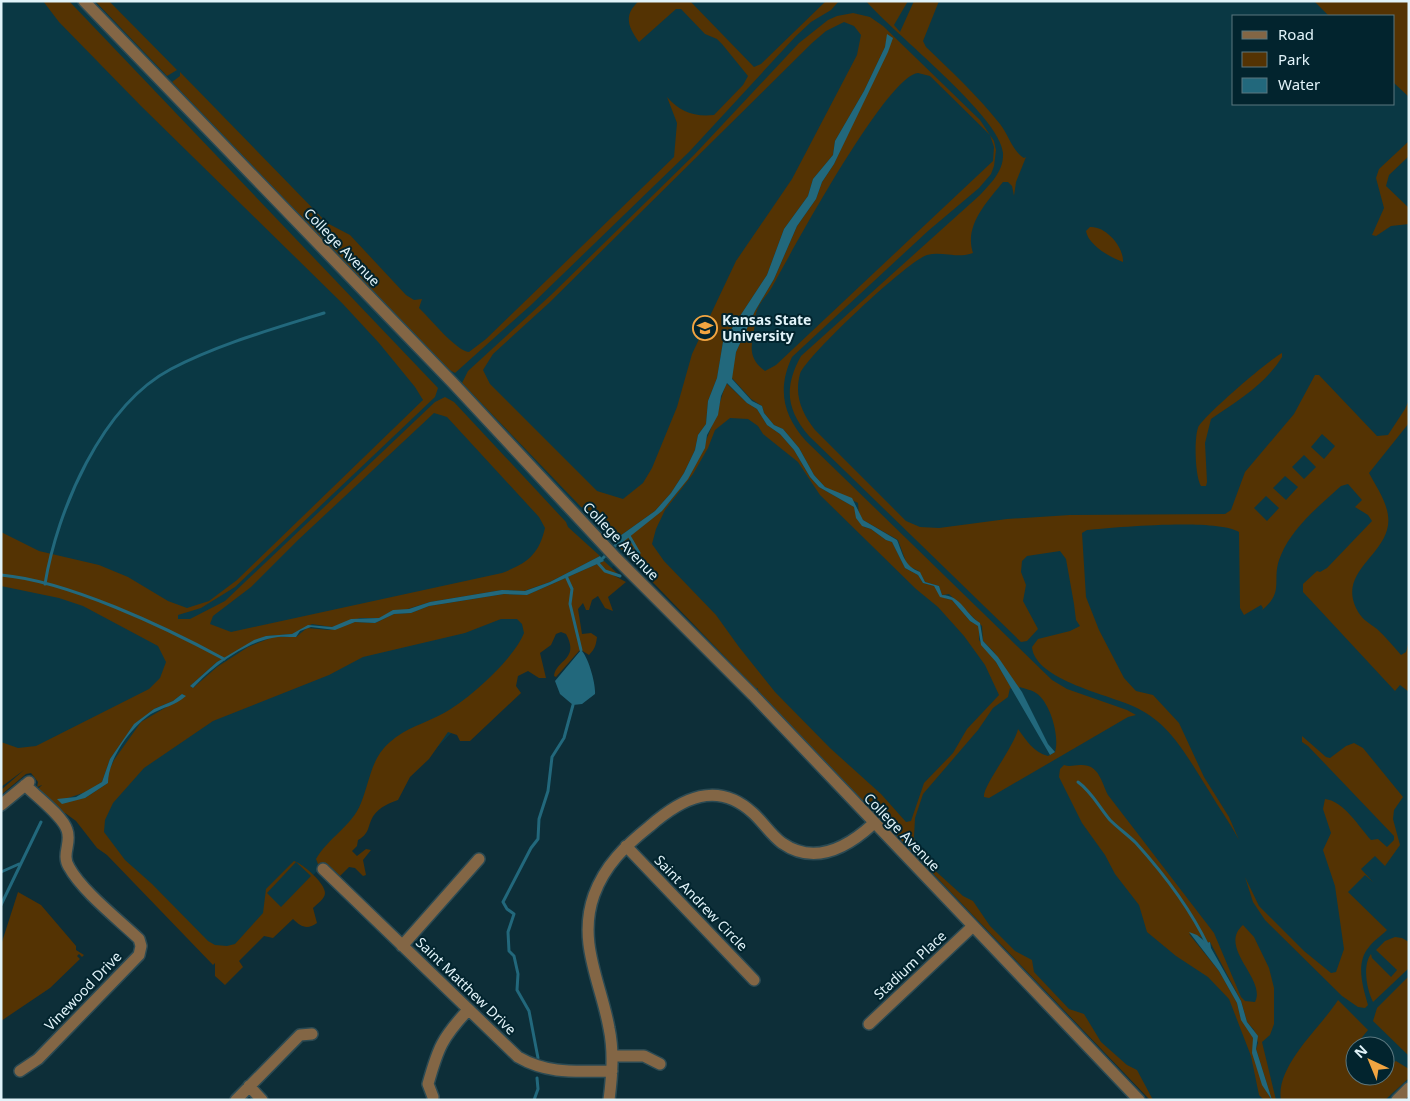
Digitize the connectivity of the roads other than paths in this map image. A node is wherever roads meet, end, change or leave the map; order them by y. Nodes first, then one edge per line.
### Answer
1 (84, 1) edge
2 (1, 805) edge
3 (874, 824) junction
4 (626, 846) junction
5 (479, 859) dead end
6 (323, 868) dead end
7 (972, 927) junction
8 (402, 946) junction
9 (754, 980) dead end
10 (468, 1010) junction
11 (869, 1024) dead end
12 (312, 1034) dead end
13 (612, 1056) junction
14 (660, 1064) dead end
15 (20, 1071) dead end
16 (612, 1071) junction
17 (249, 1086) junction
18 (1409, 1088) edge
19 (433, 1097) dead end
20 (236, 1100) edge
21 (262, 1100) edge
22 (609, 1100) edge
23 (1139, 1100) edge
24 (1396, 1100) edge

1 - 3 street, College Avenue
2 - 15 street, Vinewood Drive
3 - 4 street
3 - 7 street, College Avenue
4 - 9 street, Saint Andrew Circle
4 - 13 street
5 - 8 street
6 - 8 street, Saint Matthew Drive
7 - 11 street, Stadium Place
7 - 23 street, College Avenue
8 - 10 street, Saint Matthew Drive
10 - 16 street, Saint Matthew Drive
10 - 19 street
12 - 17 street
13 - 14 street
13 - 16 street
16 - 22 street
17 - 20 street
17 - 21 street
18 - 24 street

